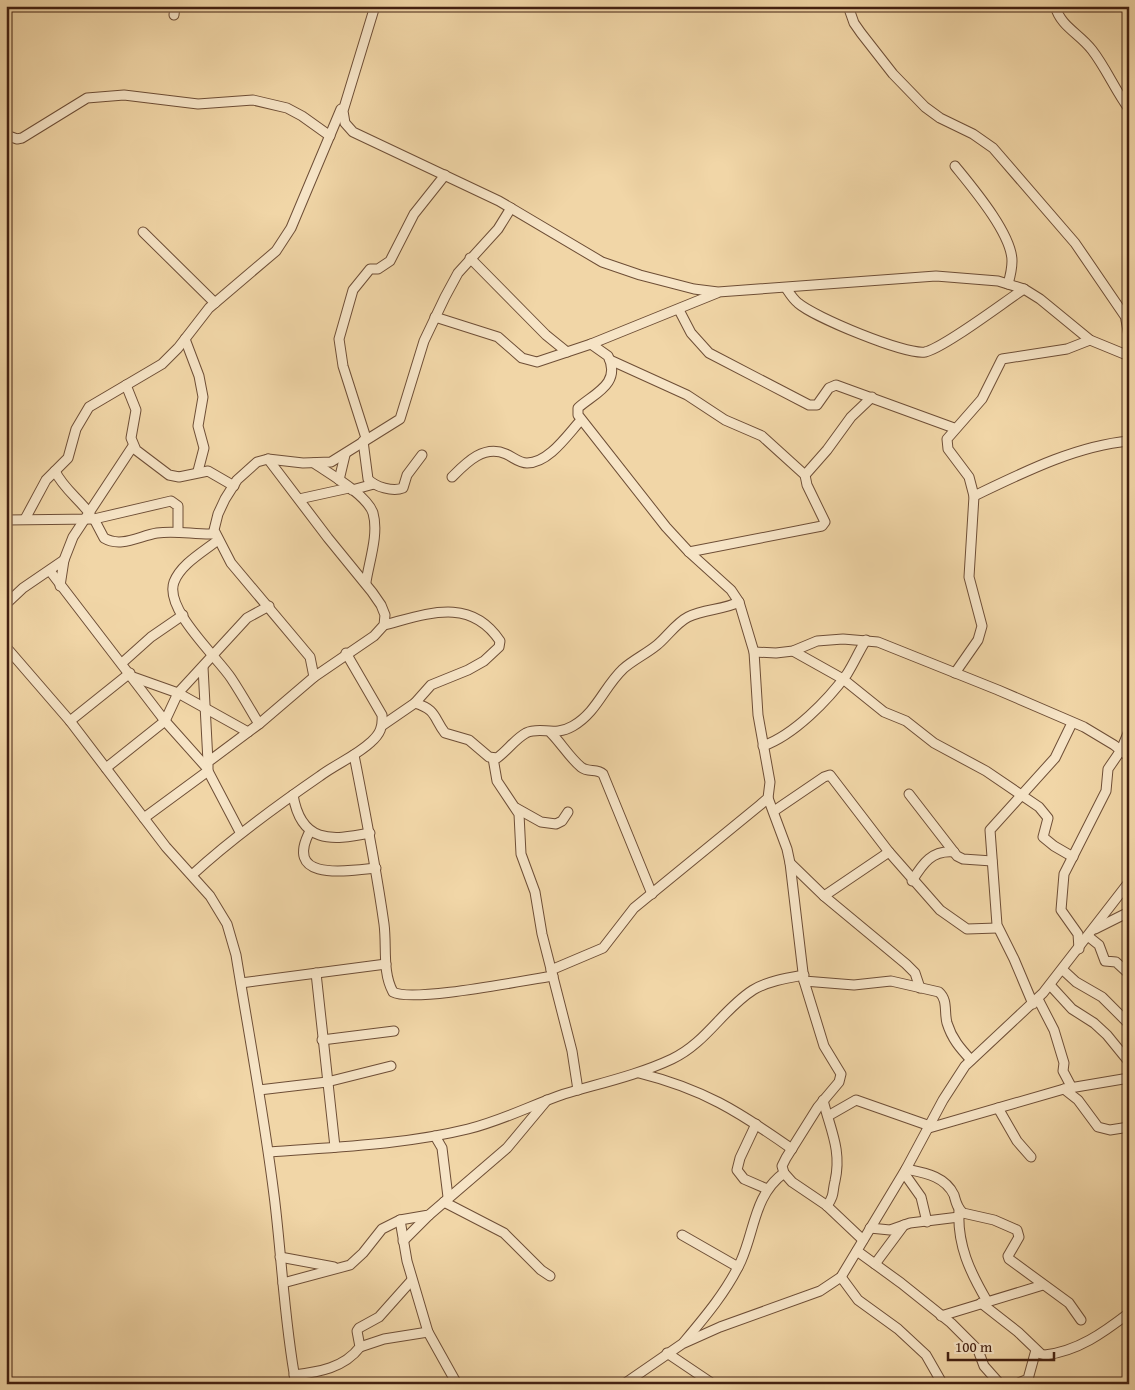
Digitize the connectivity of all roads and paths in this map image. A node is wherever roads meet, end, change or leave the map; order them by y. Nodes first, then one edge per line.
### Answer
1 (375, 6) edge
2 (848, 6) edge
3 (1055, 6) edge
4 (348, 96) junction
5 (1129, 109) edge
6 (6, 135) edge
7 (330, 136) junction
8 (955, 166) dead end
9 (445, 175) junction
10 (511, 208) junction
11 (144, 232) dead end
12 (470, 258) junction
13 (1008, 284) junction
14 (786, 288) junction
15 (1024, 289) junction
16 (718, 292) junction
17 (215, 303) junction
18 (679, 310) junction
19 (435, 317) junction
20 (1128, 321) edge
21 (1129, 336) edge
22 (185, 339) junction
23 (1090, 340) junction
24 (591, 344) junction
25 (567, 352) junction
26 (1129, 356) edge
27 (610, 360) junction
28 (126, 385) junction
29 (872, 397) junction
30 (581, 420) junction
31 (954, 428) junction
32 (365, 440) junction
33 (1129, 442) edge
34 (133, 446) junction
35 (345, 455) junction
36 (422, 455) dead end
37 (268, 459) junction
38 (314, 463) junction
39 (198, 471) junction
40 (56, 472) junction
41 (805, 475) junction
42 (452, 477) dead end
43 (339, 480) junction
44 (374, 484) junction
45 (234, 486) junction
46 (351, 489) junction
47 (974, 496) junction
48 (299, 500) junction
49 (90, 517) junction
50 (7, 518) edge
51 (25, 520) junction
52 (178, 532) junction
53 (216, 537) junction
54 (689, 552) junction
55 (64, 560) junction
56 (50, 571) junction
57 (366, 582) junction
58 (60, 586) junction
59 (739, 602) junction
60 (6, 604) edge
61 (269, 606) junction
62 (183, 615) junction
63 (384, 625) junction
64 (852, 639) junction
65 (866, 640) junction
66 (6, 647) edge
67 (794, 650) junction
68 (754, 652) junction
69 (346, 654) junction
70 (858, 654) junction
71 (213, 656) junction
72 (122, 663) junction
73 (203, 667) junction
74 (954, 673) junction
75 (132, 675) junction
76 (314, 677) junction
77 (843, 679) junction
78 (178, 693) junction
79 (415, 703) junction
80 (207, 711) junction
81 (70, 721) junction
82 (165, 721) junction
83 (1072, 723) junction
84 (259, 724) junction
85 (383, 725) junction
86 (1129, 731) edge
87 (248, 732) junction
88 (551, 733) junction
89 (763, 746) junction
90 (1120, 750) junction
91 (354, 754) junction
92 (1129, 757) edge
93 (493, 758) junction
94 (208, 767) junction
95 (106, 768) junction
96 (909, 794) dead end
97 (293, 795) junction
98 (1021, 795) junction
99 (768, 798) junction
100 (516, 808) junction
101 (774, 811) junction
102 (568, 812) dead end
103 (144, 818) junction
104 (310, 831) junction
105 (240, 832) junction
106 (370, 834) junction
107 (889, 852) junction
108 (954, 852) junction
109 (1073, 857) junction
110 (992, 861) junction
111 (790, 863) junction
112 (376, 868) junction
113 (192, 875) junction
114 (912, 880) junction
115 (1129, 882) edge
116 (652, 894) junction
117 (824, 896) junction
118 (1129, 912) edge
119 (998, 928) junction
120 (1095, 929) junction
121 (1088, 937) junction
122 (1079, 949) junction
123 (386, 964) junction
124 (1063, 970) junction
125 (316, 973) junction
126 (552, 973) junction
127 (1129, 974) edge
128 (804, 978) junction
129 (241, 983) junction
130 (1050, 985) junction
131 (920, 988) junction
132 (1036, 1001) junction
133 (1127, 1022) dead end
134 (394, 1031) dead end
135 (322, 1040) junction
136 (971, 1060) junction
137 (1129, 1062) edge
138 (392, 1066) dead end
139 (639, 1073) junction
140 (1129, 1078) edge
141 (327, 1082) junction
142 (1068, 1089) junction
143 (259, 1090) junction
144 (578, 1090) junction
145 (548, 1100) junction
146 (823, 1100) junction
147 (998, 1108) junction
148 (828, 1116) junction
149 (756, 1124) junction
150 (930, 1127) junction
151 (1129, 1127) edge
152 (451, 1133) junction
153 (435, 1136) junction
154 (335, 1147) junction
155 (442, 1148) junction
156 (792, 1149) junction
157 (269, 1152) junction
158 (1030, 1157) dead end
159 (905, 1171) junction
160 (784, 1173) junction
161 (767, 1190) junction
162 (446, 1199) junction
163 (826, 1206) junction
164 (959, 1214) junction
165 (429, 1215) junction
166 (400, 1220) junction
167 (927, 1222) junction
168 (904, 1225) junction
169 (870, 1228) junction
170 (682, 1235) dead end
171 (863, 1240) junction
172 (403, 1241) junction
173 (857, 1251) junction
174 (280, 1257) junction
175 (875, 1264) junction
176 (337, 1267) junction
177 (738, 1267) junction
178 (550, 1276) dead end
179 (841, 1277) junction
180 (412, 1280) junction
181 (283, 1283) junction
182 (1043, 1285) junction
183 (984, 1302) junction
184 (1129, 1313) edge
185 (941, 1316) junction
186 (1081, 1320) dead end
187 (428, 1332) junction
188 (682, 1344) junction
189 (360, 1347) junction
190 (1036, 1350) junction
191 (668, 1353) junction
192 (295, 1380) edge
193 (942, 1383) edge
194 (457, 1384) edge
195 (624, 1384) edge
196 (713, 1384) edge
197 (1000, 1384) edge
198 (1016, 1384) edge

1 - 4 street
2 - 20 street
3 - 5 street
4 - 7 street
4 - 9 street
6 - 7 street
7 - 17 street
8 - 13 street
9 - 10 street
9 - 32 street
10 - 12 street
10 - 16 street
11 - 17 street
12 - 19 street
12 - 25 street
13 - 14 street
13 - 15 street
14 - 15 street
14 - 16 street
15 - 23 street
16 - 18 street
17 - 22 street
18 - 24 street
18 - 29 street
19 - 25 street
19 - 32 street
20 - 21 street
22 - 28 street
22 - 39 street
23 - 26 street
23 - 31 street
24 - 25 street
24 - 27 street
27 - 30 street
27 - 41 street
28 - 34 street
28 - 40 street
29 - 31 street
29 - 41 street
30 - 42 street
30 - 54 street
31 - 47 street
32 - 35 street
32 - 44 street
33 - 47 street
34 - 39 street
34 - 49 street
35 - 38 street
35 - 43 street
36 - 44 street
37 - 38 street
37 - 45 street
37 - 48 street
38 - 43 street
39 - 45 street
40 - 49 street
40 - 51 street
41 - 54 street
43 - 46 street
44 - 46 street
45 - 53 street
46 - 48 street
46 - 57 street
47 - 74 street
48 - 57 street
49 - 51 street
49 - 52 street
49 - 52 street
49 - 55 street
50 - 51 street
52 - 53 street
53 - 61 street
53 - 62 street
54 - 59 street
55 - 56 street
55 - 58 street
56 - 58 street
56 - 60 street
57 - 63 street
58 - 72 street
59 - 68 street
59 - 88 street
61 - 71 street
61 - 76 street
62 - 71 street
62 - 72 street
63 - 69 street
63 - 79 street
64 - 65 street
64 - 67 street
64 - 70 street
65 - 70 street
65 - 74 street
66 - 81 street
67 - 68 street
67 - 77 street
68 - 89 street
69 - 76 street
69 - 85 street
70 - 77 street
71 - 73 street
71 - 84 street
72 - 75 street
73 - 78 street
73 - 80 street
74 - 83 street
75 - 78 street
75 - 81 street
75 - 82 street
76 - 84 street
77 - 89 street
77 - 98 street
78 - 80 street
78 - 82 street
79 - 85 street
79 - 93 street
80 - 87 street
80 - 94 street
81 - 95 street
82 - 94 street
82 - 95 street
83 - 90 street
83 - 98 street
84 - 87 street
85 - 91 street
86 - 90 street
87 - 94 street
88 - 93 street
88 - 116 street
89 - 99 street
90 - 92 street
90 - 109 street
91 - 97 street
91 - 106 street
93 - 100 street
94 - 103 street
94 - 105 street
95 - 103 street
96 - 108 street
97 - 104 street
97 - 105 street
98 - 109 street
98 - 110 street
99 - 101 street
99 - 116 street
100 - 102 street
100 - 126 street
101 - 107 street
101 - 111 street
103 - 113 street
104 - 106 street
104 - 112 street
105 - 113 street
106 - 112 street
107 - 114 street
107 - 117 street
108 - 110 street
108 - 114 street
109 - 122 street
110 - 119 street
111 - 117 street
111 - 128 street
112 - 123 street
113 - 129 street
114 - 119 street
115 - 120 street
116 - 126 street
117 - 131 street
118 - 120 street
119 - 132 street
120 - 121 street
121 - 122 street
121 - 127 street
122 - 124 street
123 - 125 street
123 - 126 street
124 - 130 street
124 - 133 street
125 - 129 street
125 - 135 street
126 - 144 street
128 - 131 street
128 - 139 street
128 - 146 street
129 - 143 street
130 - 132 street
130 - 137 street
131 - 136 street
132 - 136 street
132 - 142 street
134 - 135 street
135 - 141 street
136 - 150 street
138 - 141 street
139 - 144 street
139 - 149 street
140 - 142 street
141 - 143 street
141 - 154 street
142 - 147 street
142 - 151 street
143 - 157 street
144 - 145 street
145 - 152 street
145 - 162 street
146 - 148 street
146 - 156 street
147 - 150 street
147 - 158 street
148 - 150 street
148 - 163 street
149 - 156 street
149 - 161 street
150 - 159 street
152 - 153 street
152 - 155 street
153 - 154 street
153 - 155 street
154 - 157 street
155 - 162 street
156 - 160 street
157 - 174 street
159 - 164 street
159 - 167 street
159 - 169 street
160 - 161 street
160 - 163 street
161 - 177 street
162 - 165 street
162 - 178 street
163 - 171 street
164 - 167 street
164 - 182 street
164 - 183 street
165 - 166 street
165 - 172 street
166 - 172 street
166 - 176 street
167 - 168 street
168 - 169 street
168 - 175 street
169 - 171 street
170 - 177 street
171 - 173 street
172 - 180 street
173 - 175 street
173 - 179 street
174 - 176 street
174 - 181 street
175 - 185 street
176 - 181 street
177 - 188 street
179 - 188 street
179 - 193 street
180 - 187 street
180 - 189 street
181 - 192 street
182 - 183 street
182 - 186 street
183 - 185 street
183 - 190 street
184 - 190 street
185 - 197 street
187 - 189 street
187 - 194 street
188 - 191 street
189 - 192 street
190 - 198 street
191 - 195 street
191 - 196 street

